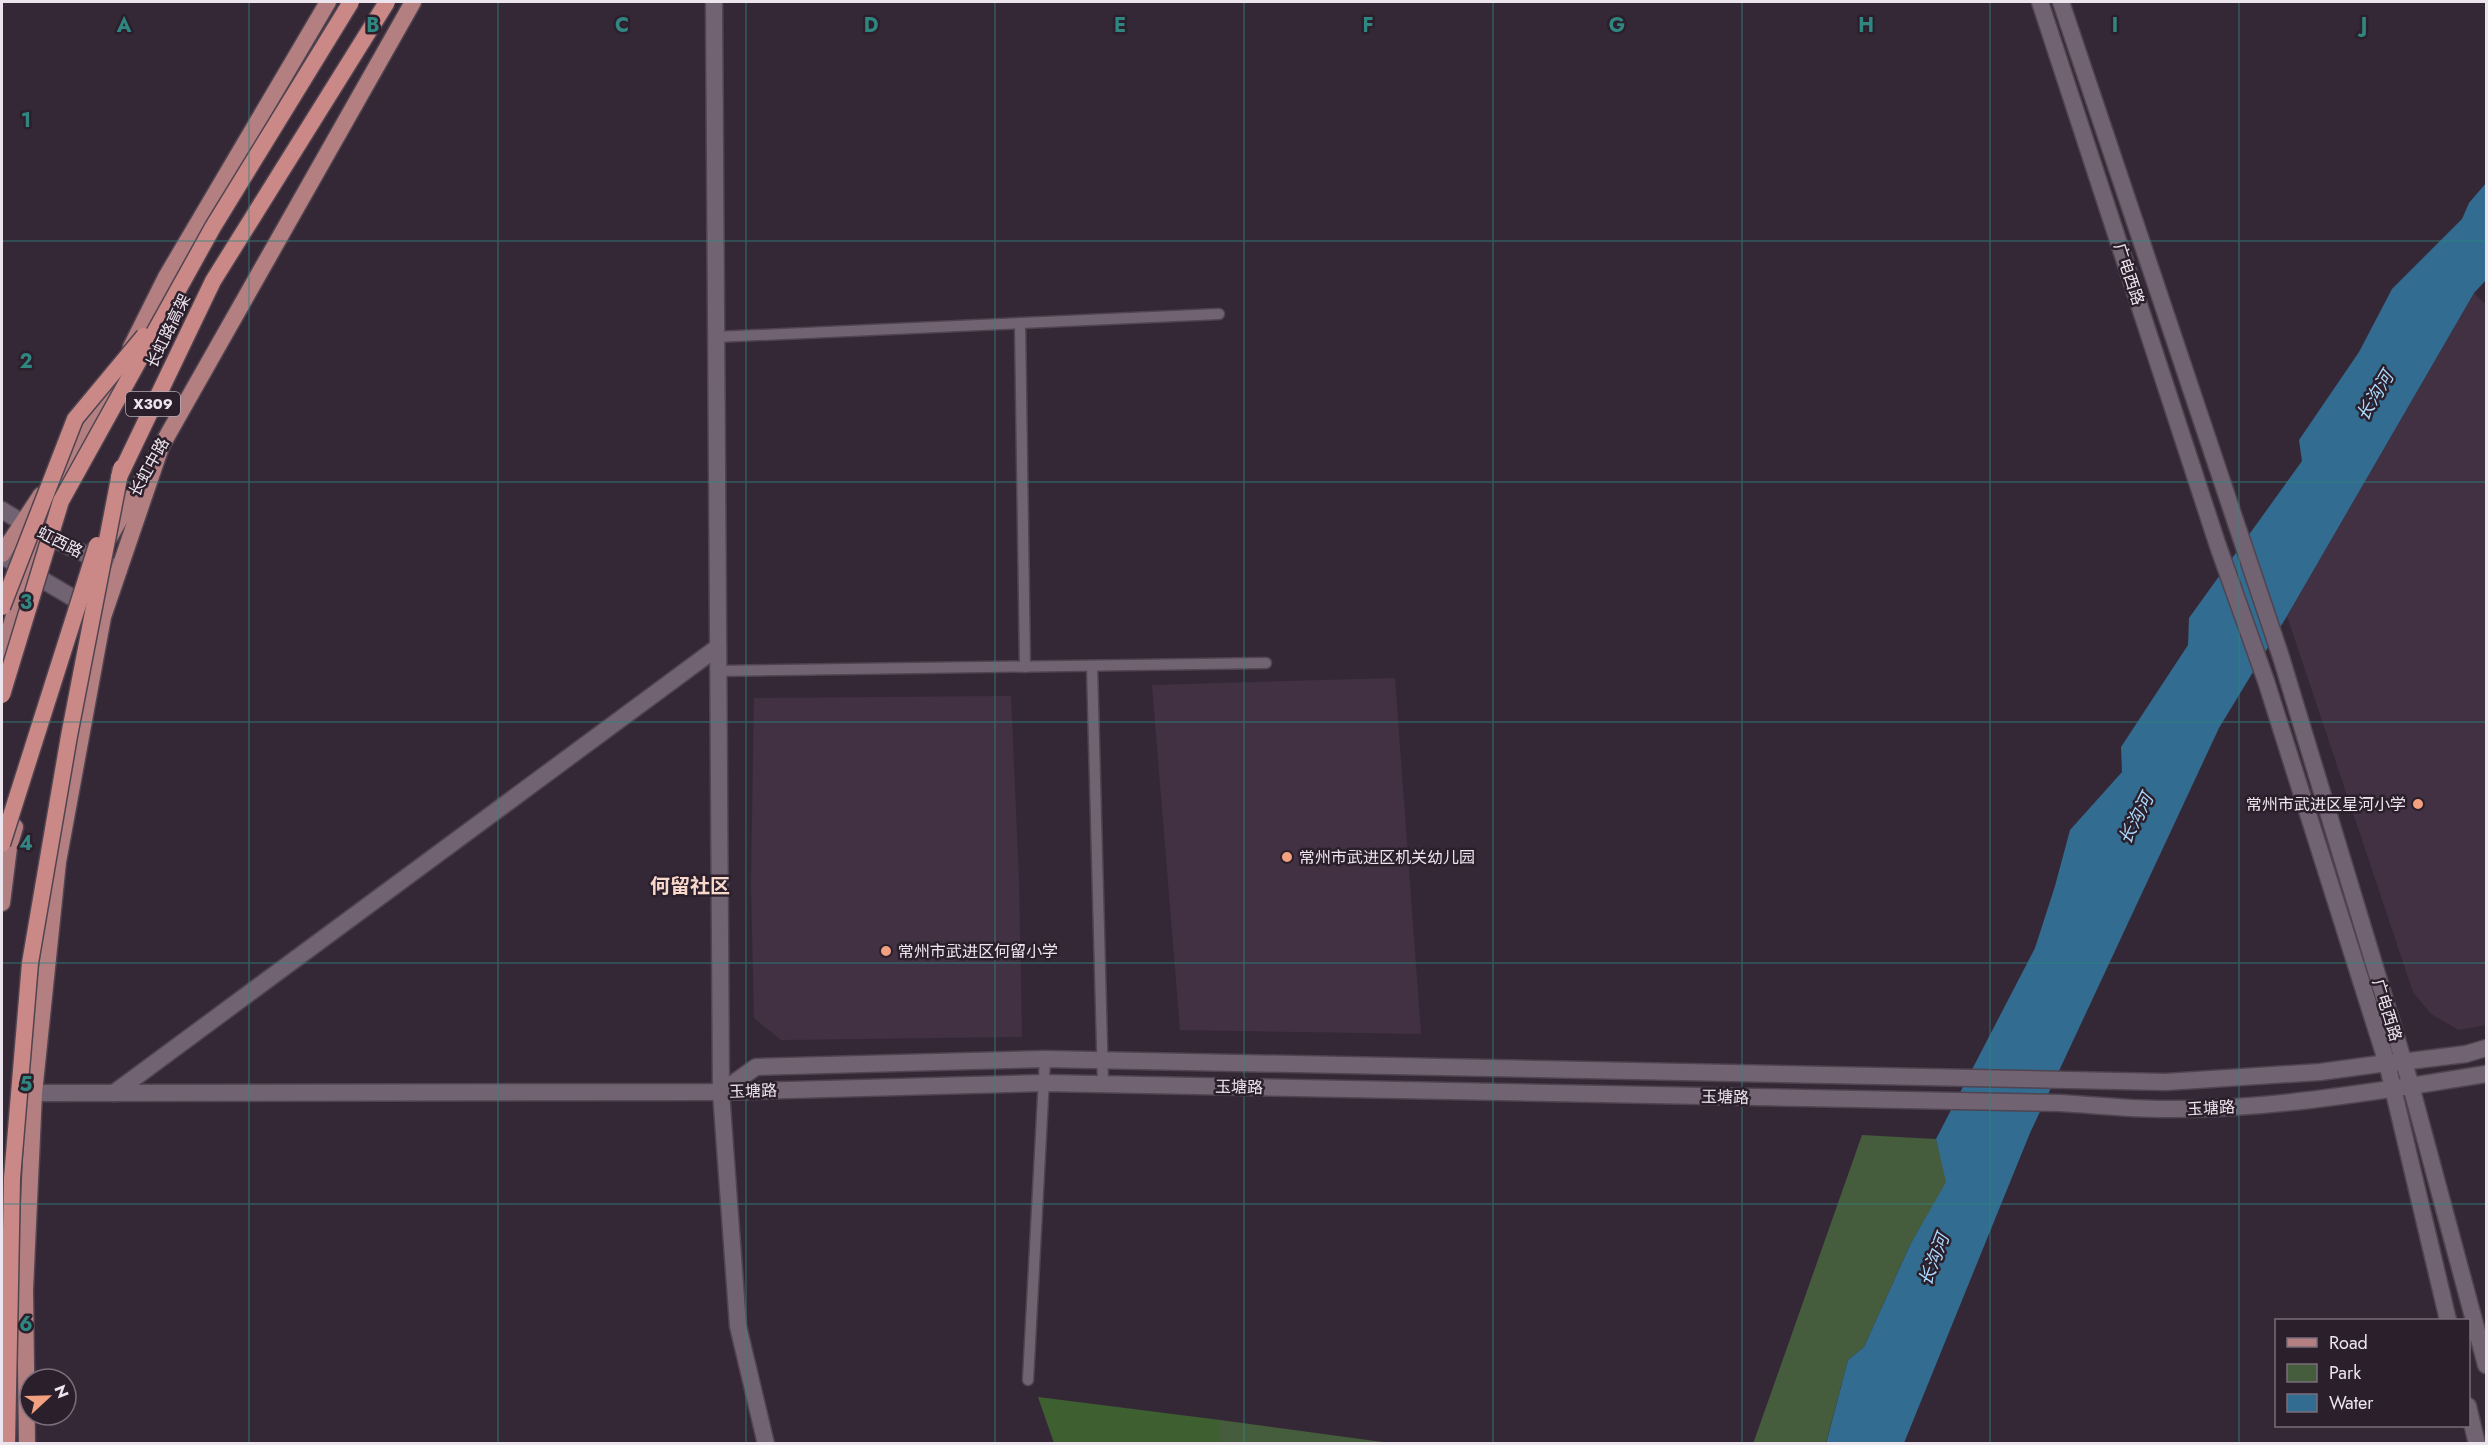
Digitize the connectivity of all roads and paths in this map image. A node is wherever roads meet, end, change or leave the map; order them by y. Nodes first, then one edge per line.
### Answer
1 (328, 2) edge
2 (351, 2) edge
3 (387, 2) edge
4 (413, 2) edge
5 (714, 2) edge
6 (2040, 2) edge
7 (2061, 2) edge
8 (170, 305) junction
9 (1219, 314) dead end
10 (1020, 323) junction
11 (716, 337) junction
12 (101, 408) junction
13 (162, 444) junction
14 (121, 468) junction
15 (2, 510) edge
16 (23, 523) junction
17 (38, 532) junction
18 (2, 555) edge
19 (97, 560) junction
20 (119, 570) junction
21 (26, 571) junction
22 (80, 602) junction
23 (2, 608) edge
24 (105, 611) junction
25 (718, 646) junction
26 (2, 657) edge
27 (1266, 663) dead end
28 (1092, 666) junction
29 (1025, 667) junction
30 (717, 672) junction
31 (2, 695) edge
32 (2, 844) edge
33 (2, 903) edge
34 (2487, 1048) edge
35 (1045, 1059) junction
36 (1102, 1060) junction
37 (2395, 1063) junction
38 (2487, 1074) edge
39 (1044, 1083) junction
40 (1103, 1084) junction
41 (2411, 1086) junction
42 (2394, 1089) junction
43 (721, 1092) junction
44 (34, 1093) junction
45 (114, 1093) junction
46 (2448, 1319) edge
47 (2487, 1365) edge
48 (1028, 1380) dead end
49 (2470, 1411) edge
50 (7, 1443) edge
51 (27, 1443) edge
52 (766, 1443) edge
53 (2477, 1443) edge

1 - 12 main road
2 - 8 highway, 长虹路高架 / X309, bridge
3 - 14 highway, 长虹路高架 / X309, bridge
4 - 13 main road, 长虹中路
5 - 11 street
6 - 37 street, 广电西路
7 - 37 street, 广电西路
8 - 23 highway, bridge
8 - 31 highway, 长虹路高架 / X309, bridge
9 - 10 lane
10 - 11 lane
10 - 29 lane
11 - 25 street
12 - 16 main road
12 - 17 main road
13 - 19 main road, 长虹中路
13 - 20 main road
14 - 32 highway, 长虹路高架 / X309, bridge
14 - 50 highway, bridge
15 - 16 street, 虹西路
16 - 17 street, 虹西路
16 - 18 main road
17 - 19 street, 虹西路
17 - 21 main road
18 - 21 street
19 - 20 street, 虹西路
19 - 22 main road, 长虹中路
20 - 24 main road
21 - 22 street
21 - 26 main road
22 - 24 street
22 - 33 main road, 长虹中路
24 - 44 main road
25 - 30 street
25 - 45 street
27 - 28 lane
28 - 29 lane
28 - 36 lane
29 - 30 lane
30 - 43 street
34 - 37 street, 玉塘路
35 - 36 street, 玉塘路
35 - 39 lane
35 - 43 street, 玉塘路
36 - 37 street, 玉塘路
36 - 40 lane
37 - 41 street, 广电西路
37 - 42 street, 广电西路
38 - 41 street, 玉塘路
39 - 40 street, 玉塘路
39 - 43 street, 玉塘路
39 - 48 lane
40 - 42 street, 玉塘路
41 - 42 street, 玉塘路
41 - 47 street, 广电西路
42 - 46 street, 广电西路
43 - 45 street
43 - 52 street
44 - 45 street
44 - 51 main road
49 - 53 street

